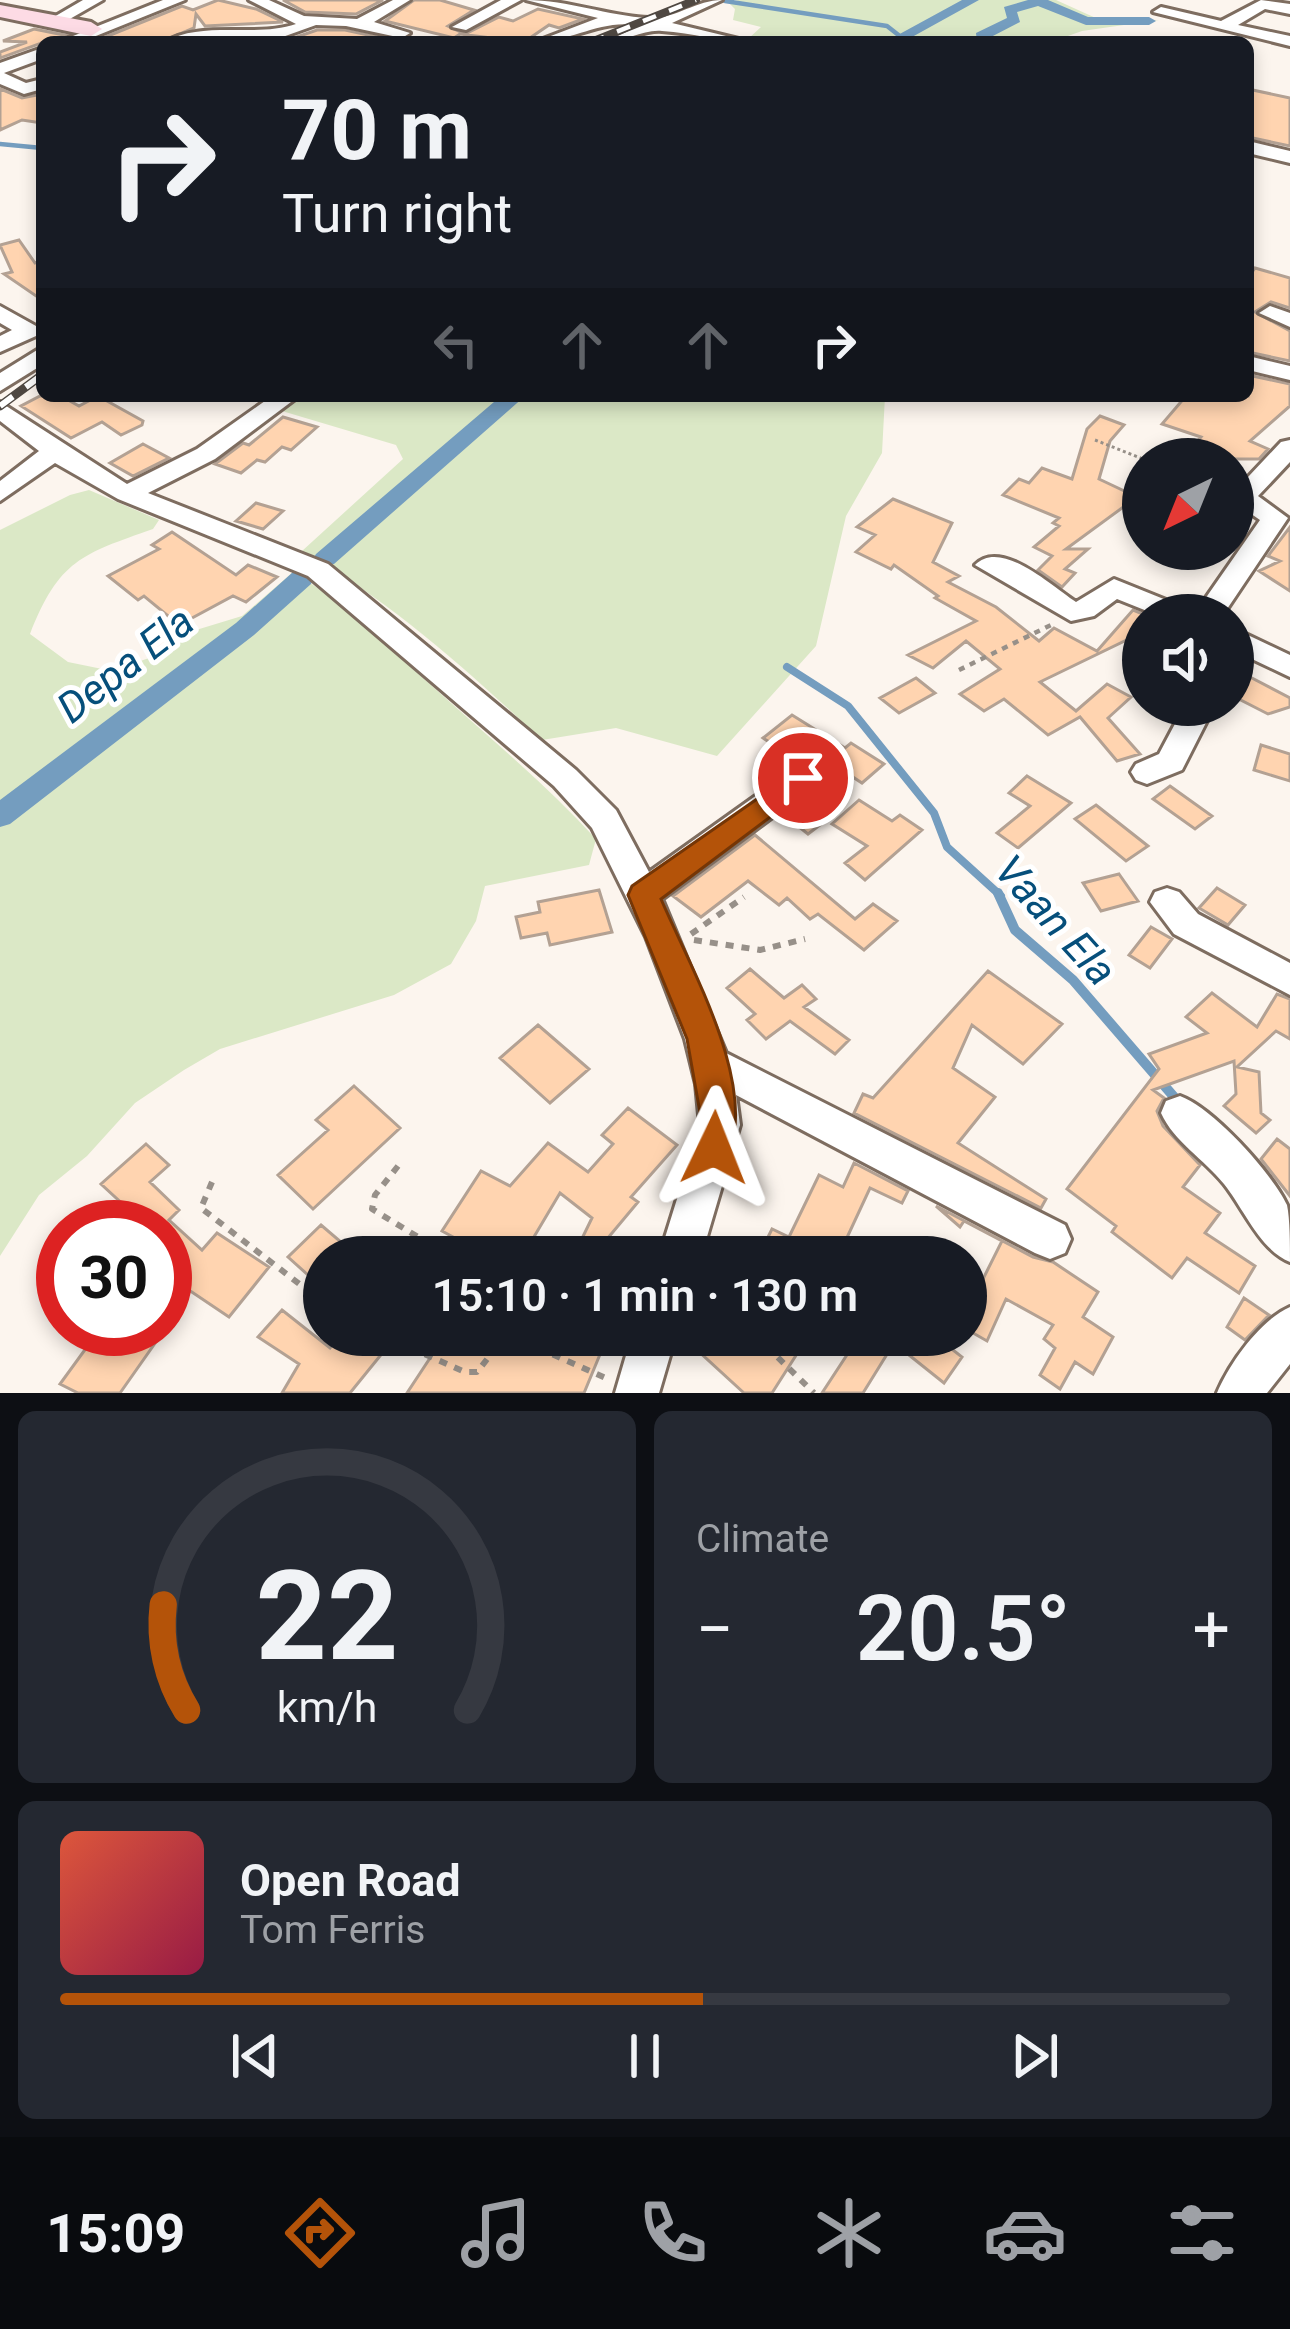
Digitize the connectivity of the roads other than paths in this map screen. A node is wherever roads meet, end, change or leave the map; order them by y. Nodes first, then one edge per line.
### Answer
1 (95, 0) edge
2 (177, 0) edge
3 (257, 0) edge
4 (513, 0) edge
5 (534, 0) edge
6 (714, 0) edge
7 (403, 1) edge
8 (1265, 2) edge
9 (147, 10) junction
10 (1290, 10) edge
11 (0, 11) edge
12 (1161, 12) dead end
13 (609, 19) junction
14 (361, 23) junction
15 (304, 24) junction
16 (654, 26) junction
17 (460, 27) dead end
18 (1222, 27) junction
19 (190, 28) dead end
20 (91, 29) joint
21 (60, 32) edge
22 (402, 33) dead end
23 (282, 36) edge
24 (335, 36) edge
25 (560, 36) edge
26 (628, 36) edge
27 (710, 36) edge
28 (1290, 41) edge
29 (36, 47) edge
30 (0, 73) edge
31 (36, 85) edge
32 (1254, 148) edge
33 (1290, 157) edge
34 (0, 313) edge
35 (0, 345) edge
36 (36, 358) edge
37 (1254, 364) edge
38 (1290, 373) edge
39 (0, 384) edge
40 (36, 384) edge
41 (279, 402) edge
42 (0, 407) edge
43 (54, 452) junction
44 (1288, 453) edge
45 (0, 494) edge
46 (127, 494) junction
47 (989, 565) dead end
48 (1130, 594) edge
49 (1224, 594) edge
50 (1254, 651) edge
51 (1290, 668) edge
52 (1189, 726) edge
53 (1147, 772) dead end
54 (803, 778) dead end
55 (643, 895) junction
56 (1167, 902) dead end
57 (1290, 980) edge
58 (710, 1063) junction
59 (1180, 1113) dead end
60 (686, 1236) edge
61 (1050, 1239) dead end
62 (1290, 1242) edge
63 (1290, 1330) edge
64 (648, 1356) edge
65 (637, 1392) edge
66 (1239, 1393) edge

1 - 21 street
2 - 9 street
3 - 15 street
4 - 17 street
5 - 13 street
6 - 16 street
7 - 14 street
8 - 10 street
8 - 18 street
9 - 19 street
9 - 20 street
11 - 21 street
12 - 18 street
13 - 16 street
13 - 25 street
14 - 15 street
14 - 22 street
15 - 23 street
15 - 24 street
16 - 26 street
16 - 27 street
18 - 28 street
20 - 21 street
29 - 30 street
30 - 31 street
32 - 33 street
34 - 35 street
36 - 39 street
37 - 38 street
40 - 42 street
41 - 46 street
42 - 43 street
43 - 45 street
43 - 46 street
44 - 49 street
46 - 55 street
47 - 48 street
50 - 51 street
52 - 53 street
54 - 55 street
55 - 58 street
56 - 57 street
58 - 60 street
58 - 61 street
59 - 62 street
63 - 66 street
64 - 65 street

